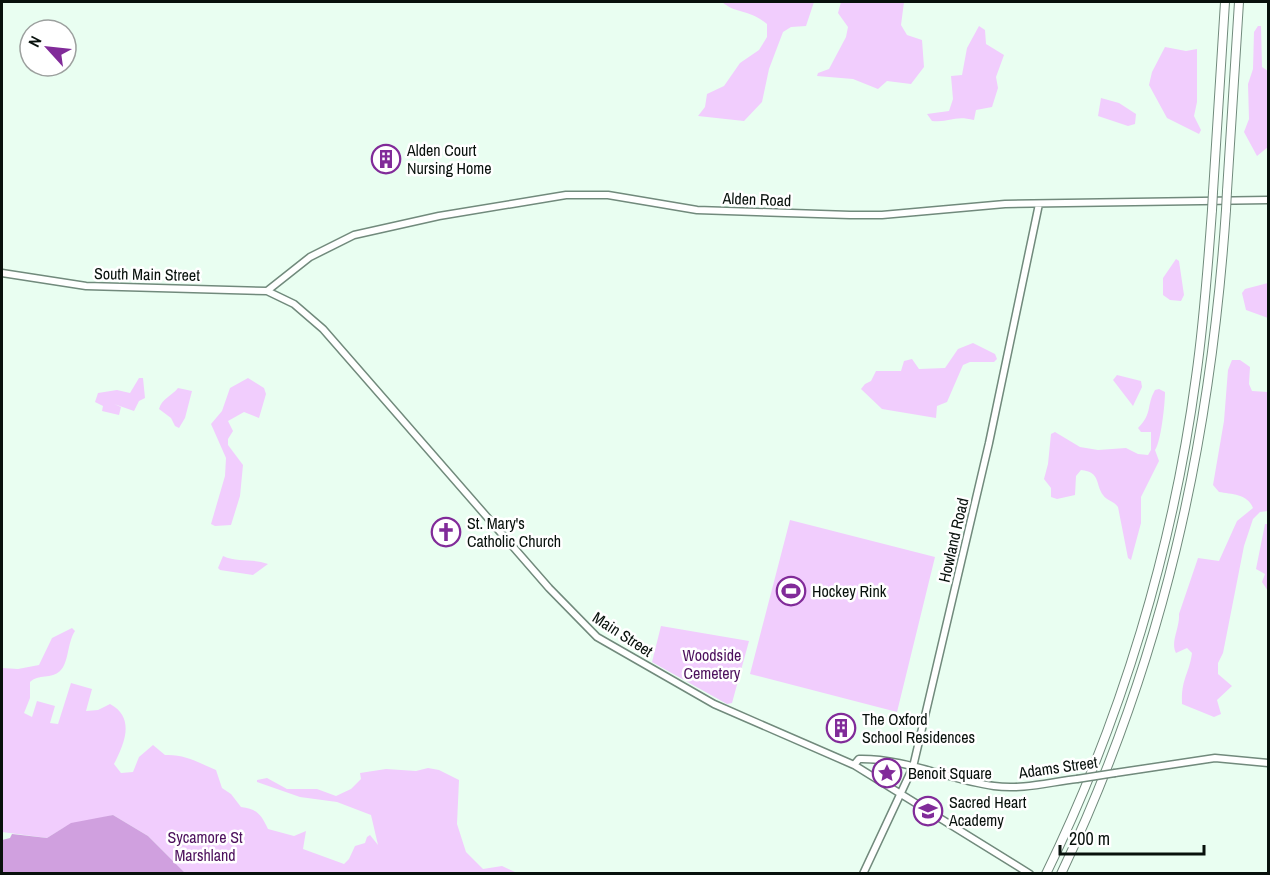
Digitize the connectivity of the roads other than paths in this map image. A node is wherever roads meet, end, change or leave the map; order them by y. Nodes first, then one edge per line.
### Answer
1 (1225, 2) edge
2 (1239, 2) edge
3 (1269, 200) edge
4 (1039, 204) junction
5 (2, 273) edge
6 (267, 291) junction
7 (291, 302) joint
8 (1269, 763) edge
9 (854, 765) junction
10 (914, 767) junction
11 (902, 795) junction
12 (863, 873) edge
13 (1030, 873) edge
14 (1046, 873) edge
15 (1061, 873) edge

1 - 14 highway, bridge
2 - 15 highway, bridge
3 - 4 main road, Alden Road
4 - 6 main road, Alden Road
4 - 10 main road, Howland Road
5 - 6 main road, South Main Street
6 - 7 main road, South Main Street
7 - 9 main road, Main Street
8 - 10 main road, Adams Street, bridge
9 - 10 main road, Adams Street
9 - 11 main road, Main Street
10 - 11 main road, Howland Road
11 - 12 main road, Howland Road
11 - 13 main road, Main Street

